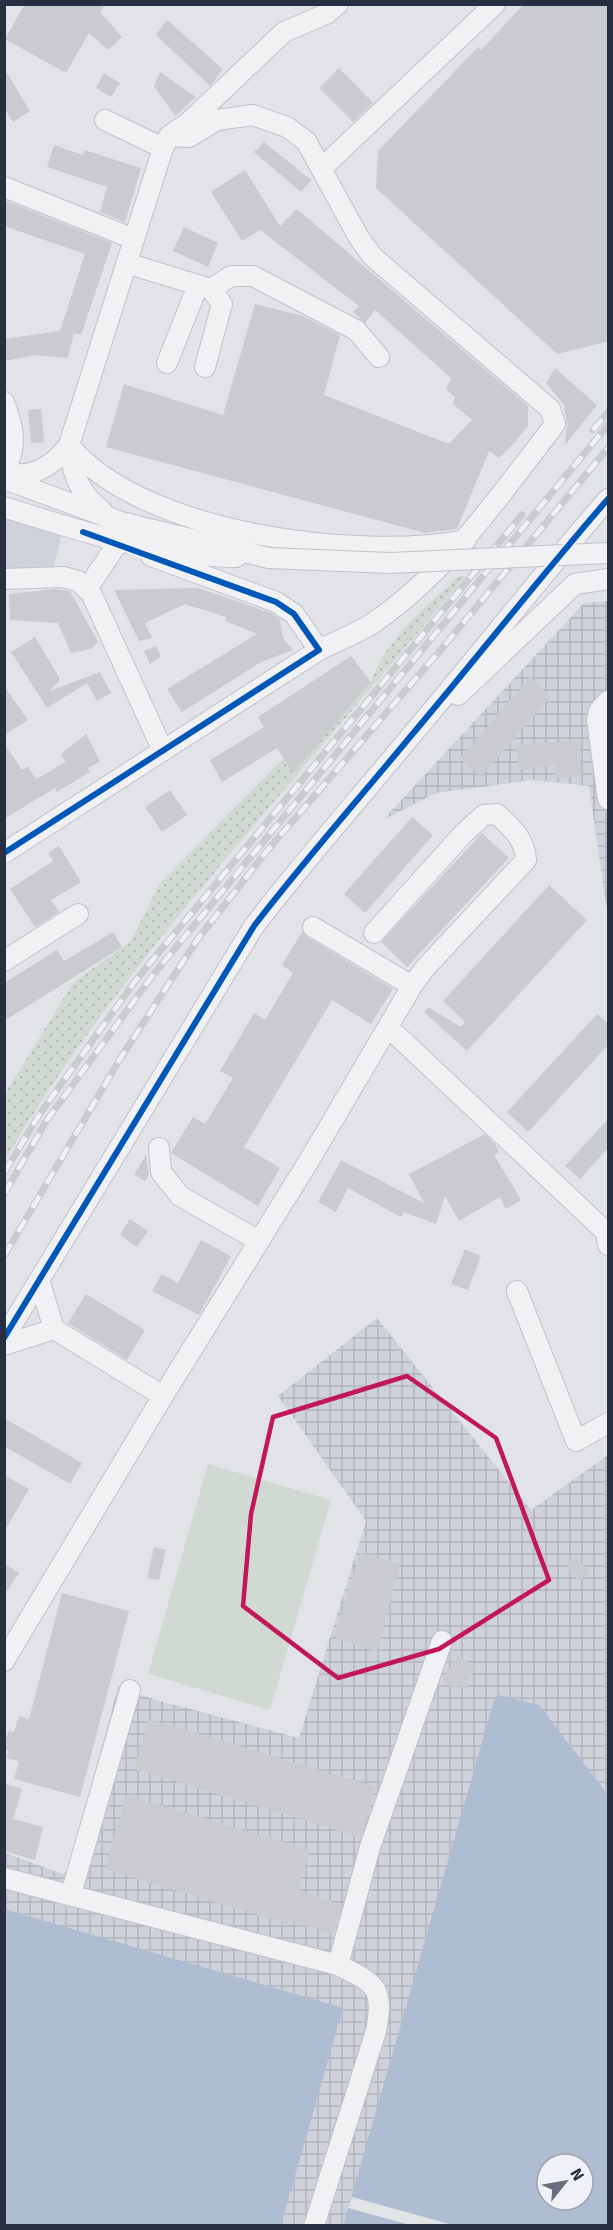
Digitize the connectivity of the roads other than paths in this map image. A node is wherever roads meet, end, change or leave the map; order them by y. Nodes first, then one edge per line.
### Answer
1 (338, 4) edge
2 (495, 4) edge
3 (105, 120) dead end
4 (166, 141) junction
5 (322, 168) junction
6 (4, 187) edge
7 (134, 239) junction
8 (126, 263) junction
9 (205, 287) junction
10 (379, 357) dead end
11 (167, 363) dead end
12 (205, 368) dead end
13 (4, 402) edge
14 (69, 445) junction
15 (4, 472) edge
16 (4, 479) edge
17 (609, 499) edge
18 (4, 507) edge
19 (121, 522) junction
20 (83, 532) junction
21 (466, 540) junction
22 (117, 544) junction
23 (206, 549) junction
24 (609, 553) edge
25 (549, 567) junction
26 (4, 579) edge
27 (609, 579) edge
28 (575, 584) junction
29 (87, 589) junction
30 (319, 650) junction
31 (609, 701) edge
32 (411, 737) junction
33 (163, 751) junction
34 (609, 799) edge
35 (4, 853) edge
36 (78, 914) dead end
37 (313, 927) dead end
38 (374, 933) dead end
39 (4, 961) edge
40 (412, 986) junction
41 (388, 1027) junction
42 (159, 1148) dead end
43 (259, 1241) junction
44 (609, 1245) edge
45 (39, 1280) junction
46 (517, 1291) dead end
47 (54, 1329) junction
48 (4, 1338) edge
49 (4, 1345) edge
50 (163, 1396) junction
51 (609, 1423) edge
52 (442, 1641) dead end
53 (4, 1661) edge
54 (130, 1690) dead end
55 (4, 1878) edge
56 (71, 1894) junction
57 (338, 1965) junction
58 (314, 2226) edge

1 - 4 street
2 - 5 street
3 - 4 street
4 - 5 street
4 - 7 street
5 - 21 street
6 - 7 street
7 - 8 street
8 - 9 street
8 - 14 street
9 - 10 street
9 - 11 street
9 - 12 street
13 - 15 street
14 - 15 street
14 - 19 street
14 - 21 street
16 - 19 street
17 - 25 street
18 - 20 street
19 - 23 street
20 - 22 street
20 - 23 street
21 - 30 street
22 - 29 street
22 - 30 street
23 - 24 street, bridge
25 - 28 street
25 - 32 street
26 - 29 street
27 - 28 street
28 - 32 street
29 - 33 street
30 - 33 street
31 - 34 street
32 - 45 street
33 - 35 street
36 - 39 street
37 - 40 street
38 - 40 street
40 - 41 street
41 - 43 street
41 - 44 street
42 - 43 street
43 - 50 street
45 - 47 street
45 - 48 street
46 - 51 street
47 - 49 street
47 - 50 street
50 - 53 street
52 - 57 street
54 - 56 street
55 - 56 street
56 - 57 street
57 - 58 street

